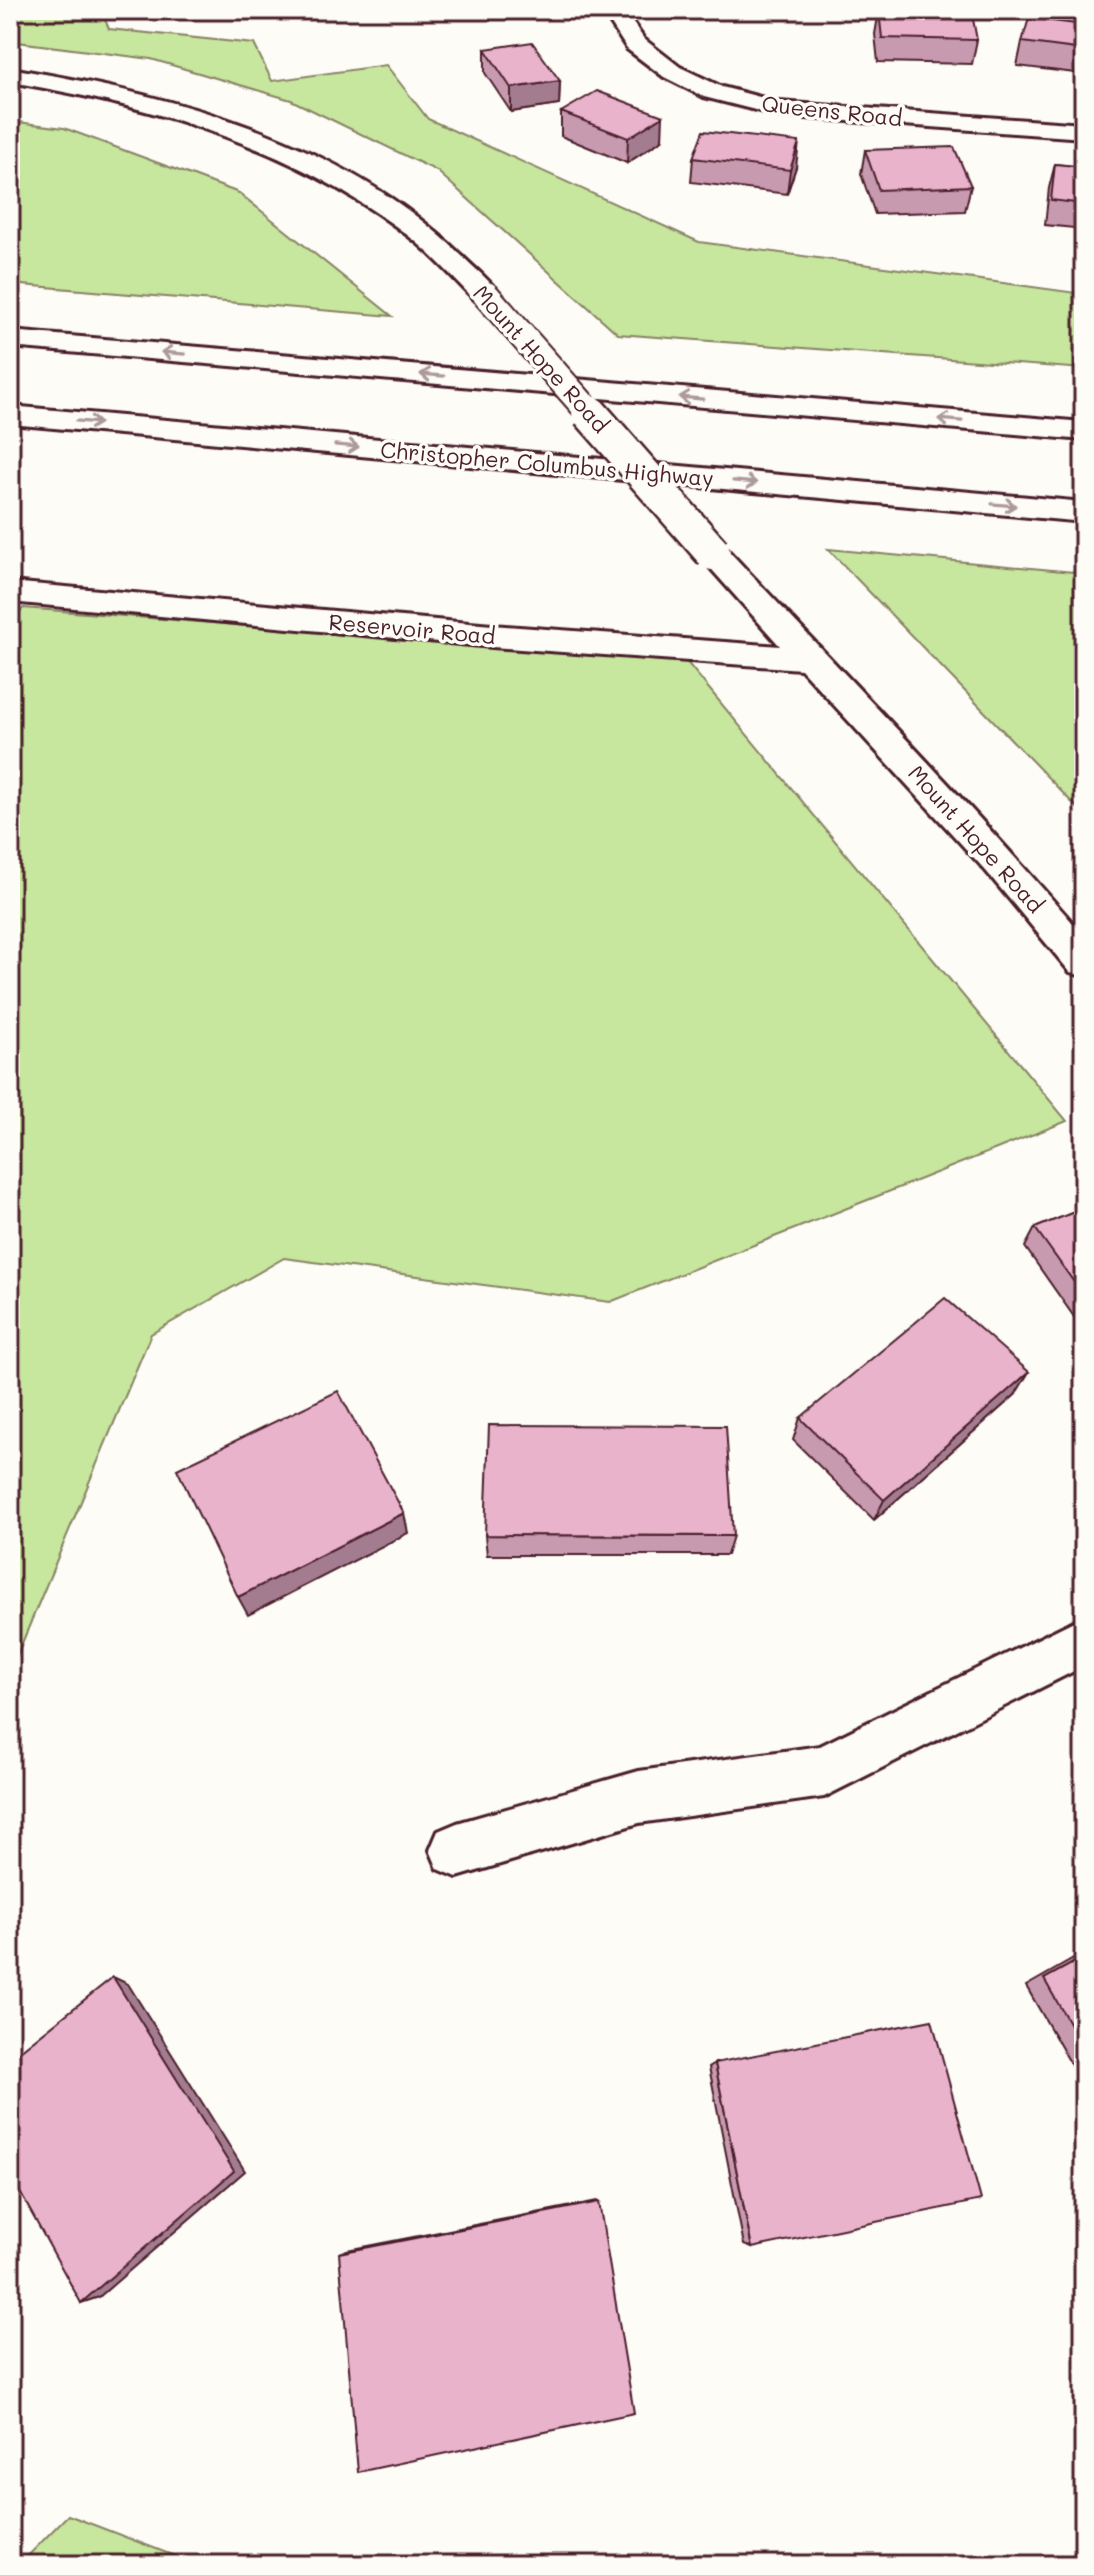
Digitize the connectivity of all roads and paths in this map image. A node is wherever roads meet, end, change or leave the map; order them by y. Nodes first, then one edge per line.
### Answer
1 (613, 10) edge
2 (10, 75) edge
3 (1084, 131) edge
4 (10, 339) edge
5 (10, 415) edge
6 (1084, 431) edge
7 (1084, 512) edge
8 (10, 592) edge
9 (814, 659) junction
10 (1084, 962) edge
11 (1084, 1640) edge
12 (457, 1850) dead end

1 - 3 main road, Queens Road
2 - 9 main road, Mount Hope Road, bridge
6 -> 4 main road
5 -> 7 main road, Christopher Columbus Highway
8 - 9 main road, Reservoir Road
9 - 10 main road, Mount Hope Road
11 - 12 main road

